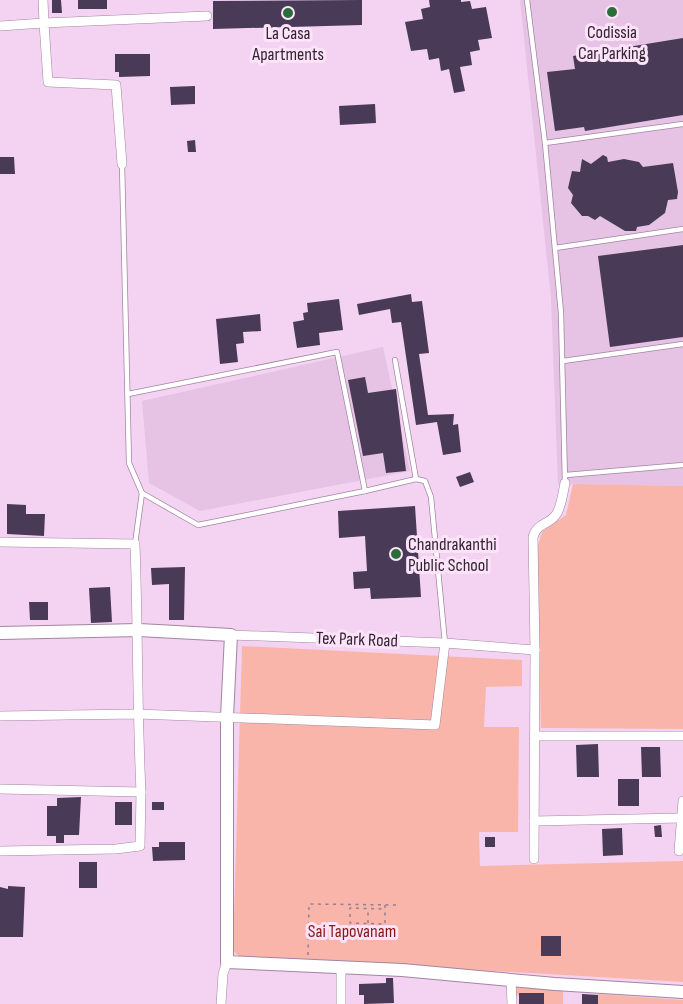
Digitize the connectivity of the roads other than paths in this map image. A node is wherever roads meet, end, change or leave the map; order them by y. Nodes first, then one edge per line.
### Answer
1 (43, 0) edge
2 (527, 0) edge
3 (207, 16) dead end
4 (44, 23) junction
5 (0, 26) edge
6 (683, 124) edge
7 (545, 143) junction
8 (122, 164) joint
9 (683, 229) edge
10 (555, 248) junction
11 (683, 344) edge
12 (395, 360) dead end
13 (563, 361) junction
14 (128, 394) junction
15 (683, 465) edge
16 (416, 479) junction
17 (566, 479) junction
18 (366, 491) junction
19 (142, 493) junction
20 (0, 542) edge
21 (135, 544) junction
22 (139, 630) junction
23 (0, 633) edge
24 (231, 635) junction
25 (445, 643) junction
26 (535, 650) junction
27 (137, 714) junction
28 (0, 716) edge
29 (227, 717) junction
30 (534, 736) junction
31 (683, 736) edge
32 (0, 789) edge
33 (141, 792) junction
34 (683, 801) edge
35 (682, 818) edge
36 (534, 821) junction
37 (0, 851) edge
38 (679, 851) dead end
39 (534, 859) dead end
40 (227, 962) junction
41 (341, 967) junction
42 (511, 980) junction
43 (683, 992) edge
44 (221, 1004) edge
45 (341, 1004) edge
46 (512, 1004) edge

1 - 4 street
2 - 7 lane
3 - 4 street
4 - 5 street
4 - 8 street
6 - 7 lane
7 - 10 lane
8 - 14 lane
9 - 10 lane
10 - 13 lane
11 - 13 lane
12 - 16 lane
13 - 17 lane
14 - 18 lane
14 - 19 lane
15 - 17 lane
16 - 18 lane
16 - 25 lane
17 - 26 street
18 - 19 lane
19 - 21 lane
20 - 21 street
21 - 22 street
22 - 23 street, Tex Park Road
22 - 24 street, Tex Park Road
22 - 27 street
24 - 25 street, Tex Park Road
24 - 29 street
25 - 26 street, Tex Park Road
25 - 29 street
26 - 30 street
27 - 28 street
27 - 29 street
27 - 33 street
29 - 40 street
30 - 31 street
30 - 36 street
32 - 33 street
33 - 37 street
34 - 35 street
35 - 36 street
35 - 38 street
36 - 39 street
40 - 41 street
40 - 44 street
41 - 42 street
41 - 45 street
42 - 43 street
42 - 46 street

